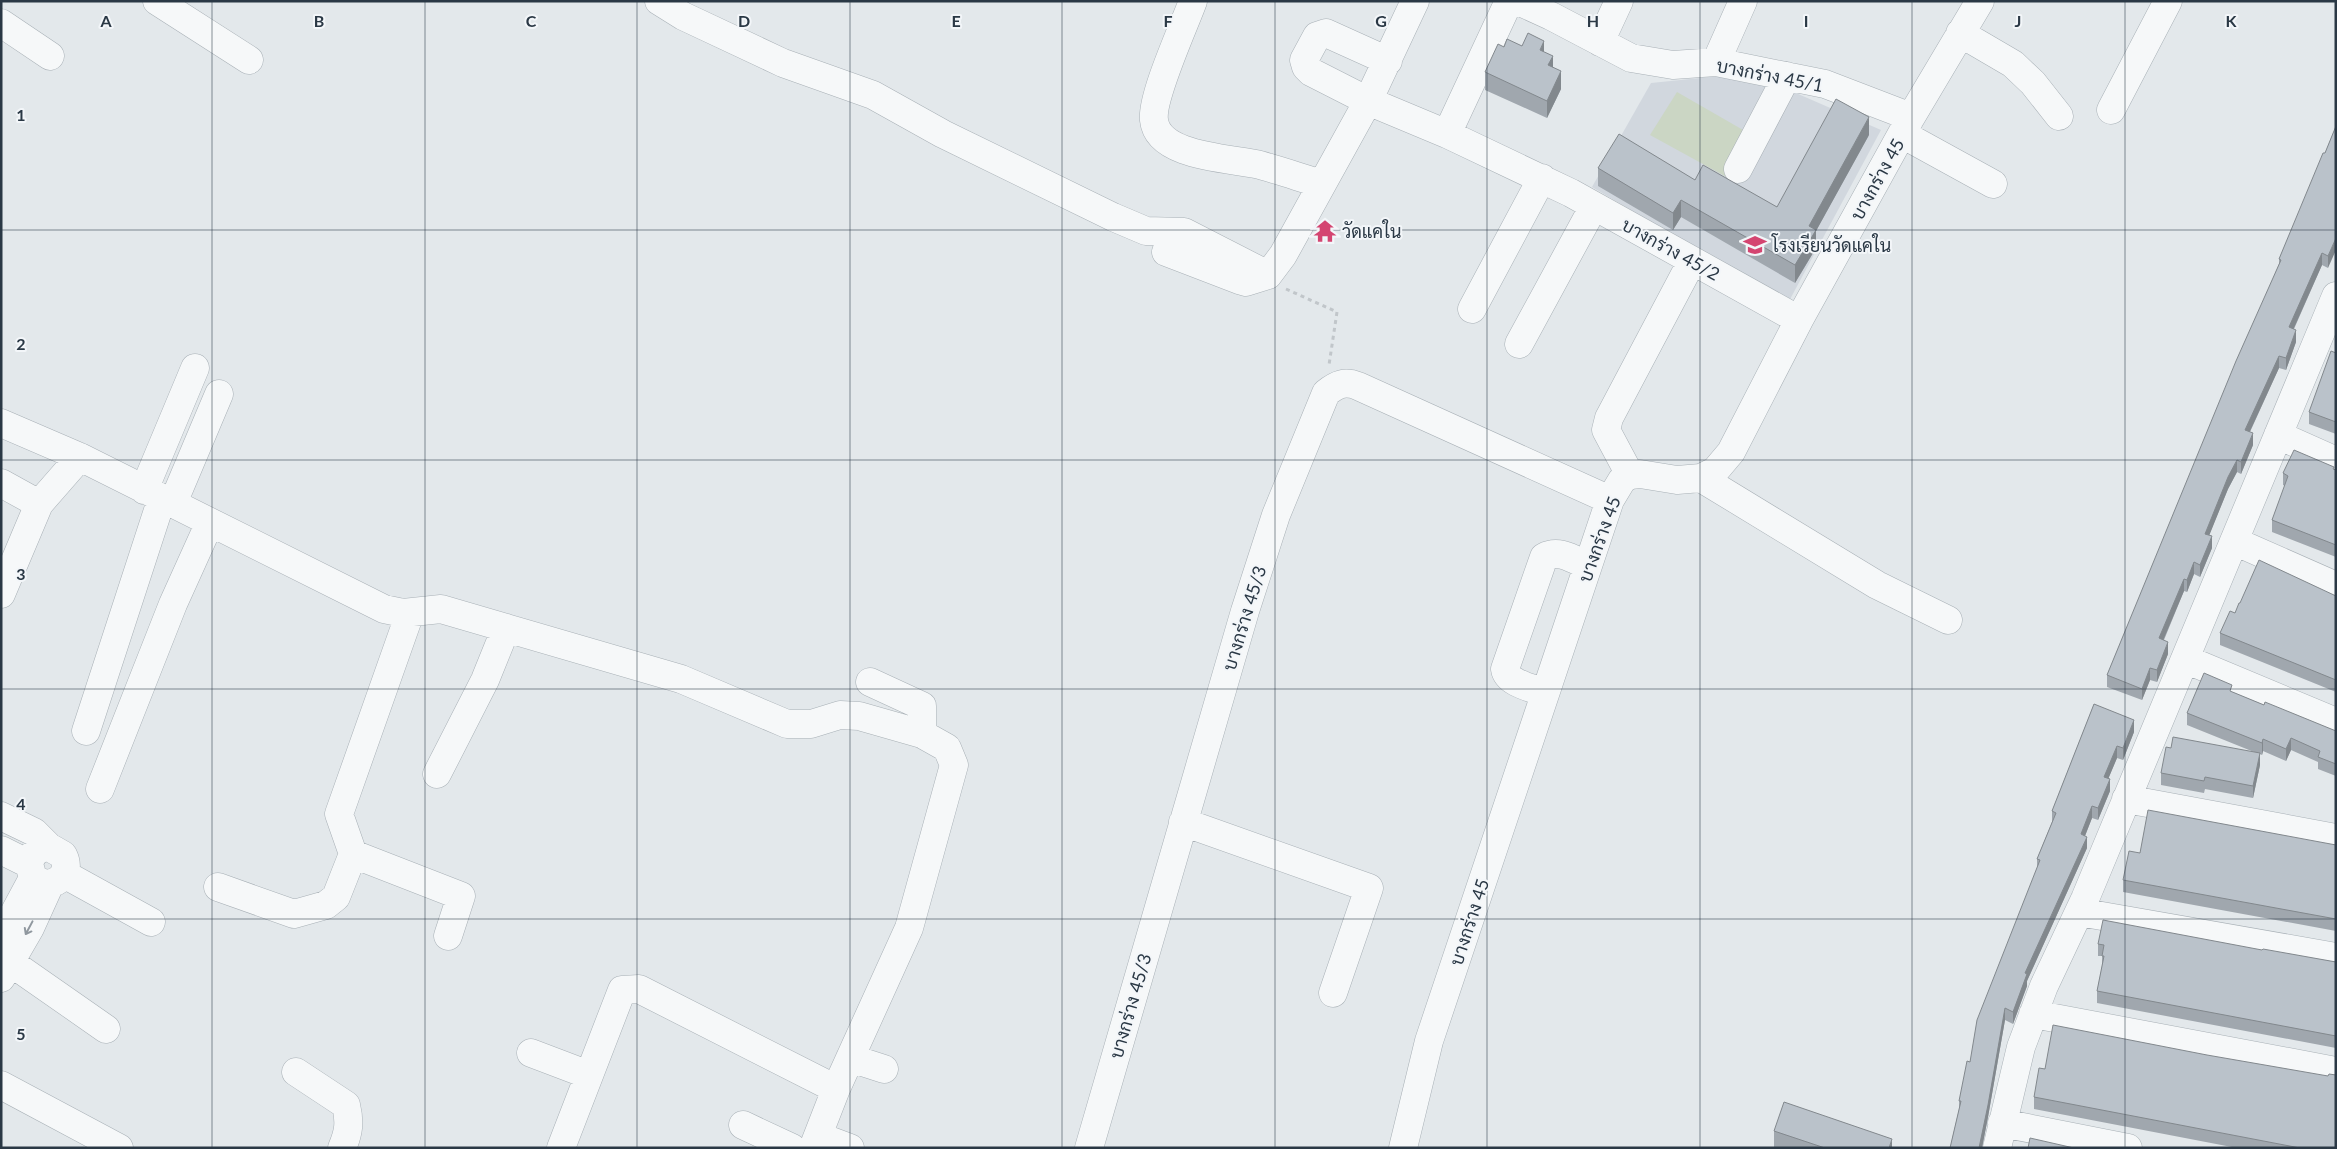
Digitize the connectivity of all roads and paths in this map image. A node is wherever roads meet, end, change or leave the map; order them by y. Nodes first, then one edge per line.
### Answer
1 (157, 1) edge
2 (659, 1) edge
3 (1193, 1) edge
4 (1415, 1) edge
5 (1509, 1) edge
6 (1518, 1) edge
7 (1619, 1) edge
8 (1743, 1) edge
9 (1980, 1) edge
10 (2168, 1) edge
11 (1, 23) edge
12 (1960, 33) junction
13 (1600, 42) junction
14 (50, 56) dead end
15 (249, 60) dead end
16 (1388, 61) junction
17 (1716, 62) junction
18 (1787, 76) junction
19 (1368, 101) junction
20 (2111, 110) dead end
21 (2059, 116) dead end
22 (1907, 126) junction
23 (1447, 134) junction
24 (1738, 170) dead end
25 (1542, 178) junction
26 (1322, 184) junction
27 (1993, 184) dead end
28 (1594, 206) junction
29 (1166, 252) dead end
30 (1692, 261) junction
31 (1265, 276) junction
32 (2336, 296) edge
33 (1472, 309) dead end
34 (1799, 320) junction
35 (2328, 339) edge
36 (1519, 344) dead end
37 (195, 368) dead end
38 (1326, 393) junction
39 (219, 394) dead end
40 (1, 423) edge
41 (2278, 435) junction
42 (80, 457) junction
43 (2336, 461) edge
44 (1630, 475) junction
45 (1701, 478) junction
46 (1, 483) edge
47 (160, 497) junction
48 (1610, 500) junction
49 (39, 504) junction
50 (210, 522) junction
51 (2234, 541) junction
52 (1588, 566) junction
53 (2336, 586) edge
54 (1, 594) edge
55 (410, 613) junction
56 (1948, 620) dead end
57 (506, 628) junction
58 (2184, 659) junction
59 (870, 682) dead end
60 (1545, 693) junction
61 (2336, 722) edge
62 (86, 732) dead end
63 (922, 734) junction
64 (437, 774) dead end
65 (100, 789) dead end
66 (2126, 799) junction
67 (1, 816) edge
68 (1183, 822) junction
69 (2336, 838) edge
70 (1, 850) edge
71 (353, 854) junction
72 (45, 869) junction
73 (218, 887) dead end
74 (2079, 912) junction
75 (151, 922) dead end
76 (448, 936) dead end
77 (2336, 957) edge
78 (4, 959) edge
79 (1333, 993) dead end
80 (2034, 1014) junction
81 (106, 1029) dead end
82 (531, 1052) dead end
83 (850, 1058) junction
84 (884, 1069) dead end
85 (2336, 1071) edge
86 (296, 1072) dead end
87 (589, 1075) junction
88 (836, 1089) junction
89 (4, 1093) edge
90 (743, 1125) dead end
91 (1999, 1135) edge
92 (815, 1142) edge
93 (105, 1145) edge
94 (342, 1148) edge
95 (561, 1148) edge
96 (792, 1148) edge
97 (850, 1148) edge
98 (1089, 1148) edge
99 (1403, 1148) edge
100 (2128, 1148) edge

1 - 15 street
2 - 31 street
3 - 26 street
4 - 16 street
5 - 23 street
6 - 13 street, บางกร่าง 45/1
7 - 13 street
8 - 17 street
9 - 12 street, บางกร่าง 45
10 - 20 street
11 - 14 street
12 - 21 street
12 - 22 street, บางกร่าง 45
13 - 17 street, บางกร่าง 45/1
16 - 19 street
16 - 19 street, บางกร่าง 45/2
17 - 18 street, บางกร่าง 45/1
18 - 22 street, บางกร่าง 45/1
18 - 24 street
19 - 23 street, บางกร่าง 45/2
19 - 26 street
22 - 27 street, บางกร่าง 45/1
22 - 34 street, บางกร่าง 45
23 - 25 street, บางกร่าง 45/2
25 - 28 street, บางกร่าง 45/2
25 - 33 street
26 - 31 street
28 - 30 street, บางกร่าง 45/2
28 - 36 street
29 - 31 street
30 - 34 street, บางกร่าง 45/2
30 - 44 street
31 - 38 path
32 - 35 street
34 - 45 street, บางกร่าง 45
35 - 41 street
37 - 47 street
38 - 48 street
38 - 68 street, บางกร่าง 45/3
39 - 47 street
40 - 42 street
41 - 43 street
41 - 51 street
42 - 47 street
42 - 49 street
44 - 45 street, บางกร่าง 45
44 - 48 street, บางกร่าง 45
45 - 56 street
46 - 49 street
47 - 50 street
47 - 62 street
48 - 52 street, บางกร่าง 45
49 - 54 street
50 - 55 street
50 - 65 street
51 - 53 street
51 - 58 street
52 - 60 street, บางกร่าง 45
52 - 60 street
55 - 57 street
55 - 71 street
57 - 63 street
57 - 64 street
58 - 61 street
58 - 66 street
59 - 63 street
60 - 99 street, บางกร่าง 45
63 - 83 street
66 - 69 street
66 - 74 street
67 - 72 street
68 - 79 street
68 - 98 street, บางกร่าง 45/3
70 - 72 street
71 - 73 street
71 - 76 street
72 - 75 street
72 - 78 street
74 - 77 street
74 - 80 street
78 - 81 street
80 - 85 street
80 - 91 street
82 - 87 street
83 - 84 street
83 - 88 street
86 - 94 street
87 - 88 street
87 - 95 street
88 - 92 street
89 - 93 street
90 - 96 street
91 - 100 street
92 - 97 street

